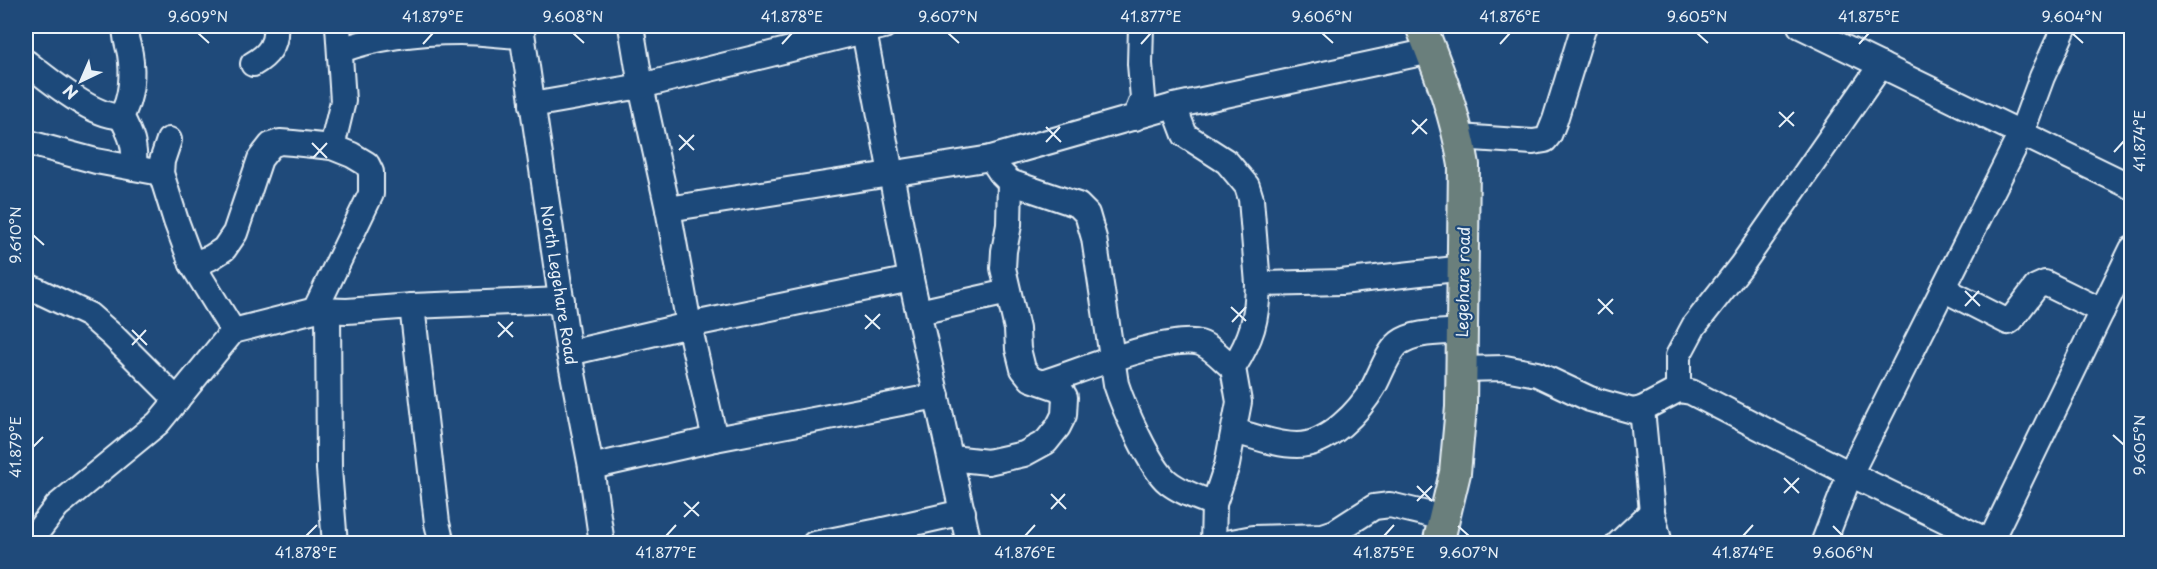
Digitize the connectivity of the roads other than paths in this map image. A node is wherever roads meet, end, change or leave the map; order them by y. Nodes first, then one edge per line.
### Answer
1 (275, 26) edge
2 (338, 26) edge
3 (631, 26) edge
4 (1141, 26) edge
5 (1800, 26) edge
6 (2065, 26) edge
7 (870, 27) edge
8 (1579, 27) edge
9 (124, 29) edge
10 (521, 31) edge
11 (1426, 38) edge
12 (340, 50) junction
13 (26, 62) edge
14 (254, 64) dead end
15 (1881, 65) junction
16 (641, 86) junction
17 (532, 105) junction
18 (1174, 106) junction
19 (121, 116) junction
20 (1135, 118) junction
21 (2021, 134) junction
22 (1459, 137) junction
23 (169, 140) dead end
24 (26, 142) edge
25 (332, 147) junction
26 (991, 158) junction
27 (134, 168) junction
28 (161, 173) junction
29 (893, 173) junction
30 (1010, 182) junction
31 (2132, 187) edge
32 (668, 209) junction
33 (2132, 249) edge
34 (192, 264) junction
35 (1464, 268) junction
36 (912, 279) junction
37 (1258, 284) junction
38 (26, 285) edge
39 (1943, 289) junction
40 (1008, 292) junction
41 (562, 300) junction
42 (412, 306) junction
43 (322, 310) junction
44 (2102, 311) junction
45 (919, 312) junction
46 (689, 325) junction
47 (233, 330) junction
48 (1462, 331) junction
49 (569, 353) junction
50 (1112, 359) junction
51 (1233, 368) junction
52 (1461, 369) junction
53 (1045, 382) junction
54 (1678, 390) junction
55 (937, 396) junction
56 (177, 400) junction
57 (1642, 409) junction
58 (1234, 431) junction
59 (715, 440) junction
60 (951, 458) junction
61 (591, 467) junction
62 (1850, 474) junction
63 (1214, 504) junction
64 (963, 512) junction
65 (1652, 512) junction
66 (1441, 531) edge
67 (879, 537) edge
68 (1313, 541) edge
69 (28, 543) edge
70 (335, 543) edge
71 (442, 543) edge
72 (602, 543) edge
73 (814, 543) edge
74 (969, 543) edge
75 (1213, 543) edge
76 (1221, 543) edge
77 (1618, 543) edge
78 (1660, 543) edge
79 (1823, 543) edge
80 (1991, 543) edge

1 - 14 street
2 - 12 street
3 - 16 street
4 - 20 street
5 - 15 street
6 - 21 street
7 - 16 street
7 - 29 street
8 - 22 street
9 - 19 street
10 - 12 street
10 - 17 street, North Legehare Road
11 - 18 street
11 - 22 main road, Legehare road
12 - 25 street
13 - 19 street
15 - 21 street
15 - 54 street
16 - 17 street
16 - 32 street
17 - 41 street, North Legehare Road
18 - 20 street
18 - 37 street
19 - 27 street
20 - 26 street
21 - 31 street
21 - 39 street
22 - 35 main road, Legehare road
23 - 28 street
24 - 27 street
25 - 34 street
25 - 43 street
26 - 29 street
26 - 30 street
27 - 28 street
28 - 34 street
29 - 32 street
29 - 36 street
30 - 40 street
30 - 50 street
32 - 46 street
33 - 44 street
34 - 47 street
35 - 37 street
35 - 48 main road, Legehare road
36 - 45 street
36 - 46 street
37 - 51 street
38 - 56 street
39 - 44 street
39 - 62 street
40 - 45 street
40 - 53 street
41 - 42 street
41 - 49 street, North Legehare Road
42 - 43 street
42 - 71 street
43 - 47 street
43 - 70 street
44 - 80 street
45 - 55 street
46 - 49 street
46 - 59 street
47 - 56 street
48 - 52 main road, Legehare road
48 - 58 street
49 - 61 street, North Legehare Road
50 - 51 street
50 - 53 street
50 - 63 street
51 - 58 street
52 - 57 street
52 - 66 main road, Legehare road
53 - 60 street
54 - 57 street
54 - 62 street
55 - 59 street
55 - 60 street
56 - 69 street
57 - 65 street
58 - 63 street
59 - 61 street
60 - 64 street
61 - 72 street, North Legehare Road
62 - 79 street
62 - 80 street
63 - 75 street
64 - 67 street
64 - 74 street
65 - 77 street
65 - 78 street
66 - 68 street
67 - 73 street
68 - 76 street

